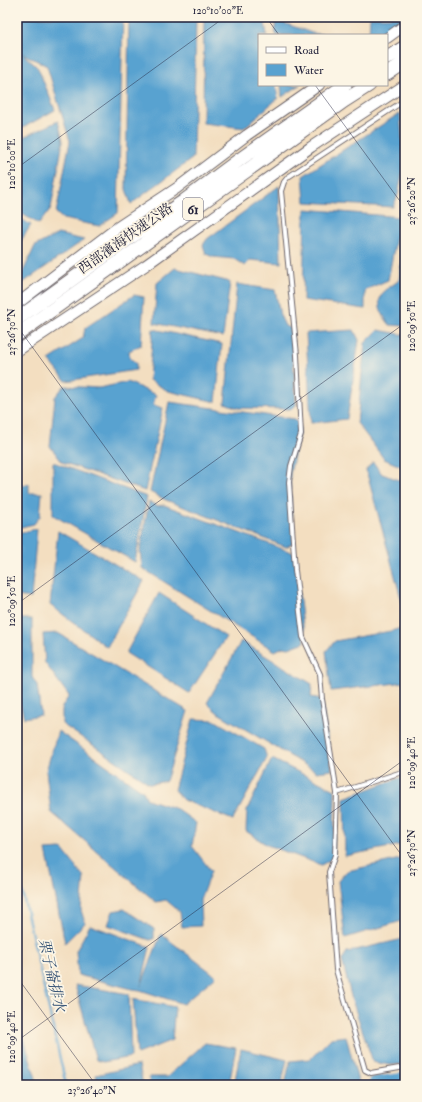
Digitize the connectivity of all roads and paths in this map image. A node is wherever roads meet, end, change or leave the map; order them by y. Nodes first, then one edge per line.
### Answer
1 (405, 25) edge
2 (388, 37) edge
3 (405, 47) edge
4 (388, 57) edge
5 (405, 62) edge
6 (388, 73) edge
7 (318, 86) edge
8 (344, 86) edge
9 (367, 86) edge
10 (405, 86) edge
11 (405, 100) edge
12 (17, 304) edge
13 (17, 319) edge
14 (17, 335) edge
15 (17, 351) edge
16 (405, 771) edge
17 (337, 793) junction
18 (405, 1067) edge

1 - 2 street
3 - 4 highway
5 - 6 highway
7 - 12 street
8 - 13 highway, 西部濱海快速公路 / 61
9 - 14 highway, 西部濱海快速公路 / 61
10 - 15 street
11 - 17 lane
16 - 17 lane
17 - 18 lane

